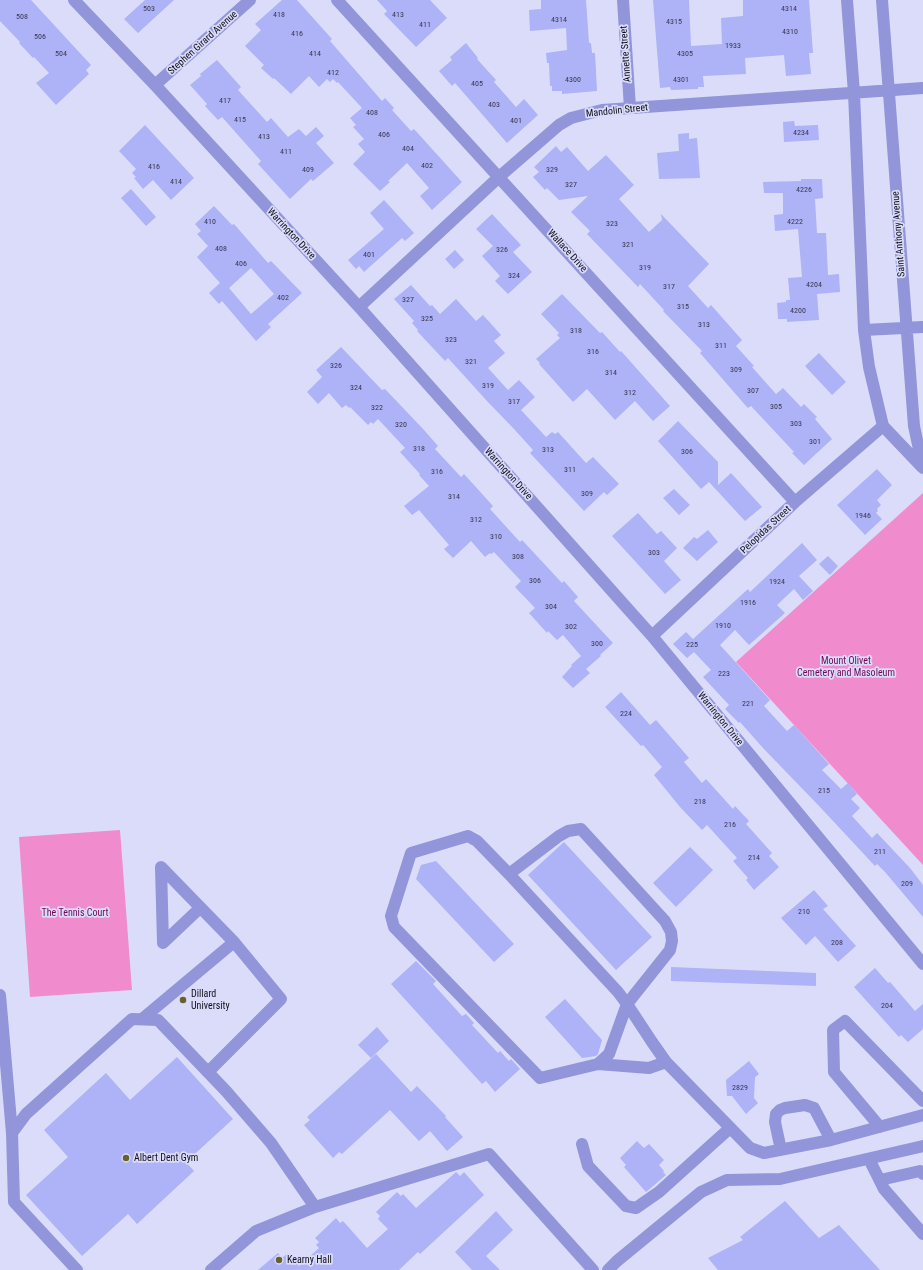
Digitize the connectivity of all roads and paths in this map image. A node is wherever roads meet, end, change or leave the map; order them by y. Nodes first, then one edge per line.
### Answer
1 (74, 0) edge
2 (250, 0) edge
3 (337, 0) edge
4 (623, 0) edge
5 (847, 0) edge
6 (882, 0) edge
7 (155, 85) junction
8 (923, 88) edge
9 (888, 90) junction
10 (854, 93) junction
11 (630, 108) junction
12 (500, 177) junction
13 (358, 307) junction
14 (923, 327) edge
15 (907, 328) junction
16 (864, 330) junction
17 (882, 426) junction
18 (923, 468) edge
19 (796, 502) junction
20 (652, 636) junction
21 (508, 874) junction
22 (200, 908) junction
23 (234, 942) junction
24 (923, 964) edge
25 (0, 995) edge
26 (627, 1004) junction
27 (142, 1019) junction
28 (666, 1062) junction
29 (598, 1064) junction
30 (208, 1072) junction
31 (923, 1101) edge
32 (923, 1115) edge
33 (880, 1127) junction
34 (730, 1128) junction
35 (12, 1134) junction
36 (831, 1140) junction
37 (582, 1144) dead end
38 (923, 1146) edge
39 (781, 1150) junction
40 (869, 1158) junction
41 (923, 1174) edge
42 (880, 1180) junction
43 (315, 1207) junction
44 (923, 1234) edge
45 (78, 1270) edge
46 (211, 1270) edge
47 (593, 1270) edge
48 (608, 1270) edge

1 - 7 street, Warrington Drive
2 - 7 street, Stephen Girard Avenue
3 - 12 street, Wallace Drive
4 - 11 street, Annette Street
5 - 10 street
6 - 9 street, Saint Anthony Avenue
7 - 13 street, Warrington Drive
8 - 9 street, Mandolin Street
9 - 10 street, Mandolin Street
9 - 15 street, Saint Anthony Avenue
10 - 11 street, Mandolin Street
10 - 16 street
11 - 12 street, Mandolin Street
12 - 13 street, Mandolin Street
12 - 19 street, Wallace Drive
13 - 20 street, Warrington Drive
14 - 15 street
15 - 16 street
15 - 18 street, Saint Anthony Avenue
16 - 17 street
17 - 18 street
17 - 19 street, Pelopidas Street
19 - 20 street, Pelopidas Street
20 - 24 street, Warrington Drive
21 - 26 street
21 - 26 street
21 - 29 street
22 - 22 street
22 - 23 street
23 - 27 street
23 - 30 street
25 - 35 street
26 - 28 street
26 - 29 street
27 - 30 street
27 - 35 street
28 - 29 street
28 - 34 street
30 - 43 street
31 - 33 street
32 - 33 street
33 - 36 street
34 - 37 street
34 - 39 street
35 - 45 street
36 - 39 street
36 - 39 street
38 - 40 street
40 - 42 street
40 - 48 street
41 - 42 street
42 - 44 street
43 - 46 street
43 - 47 street

